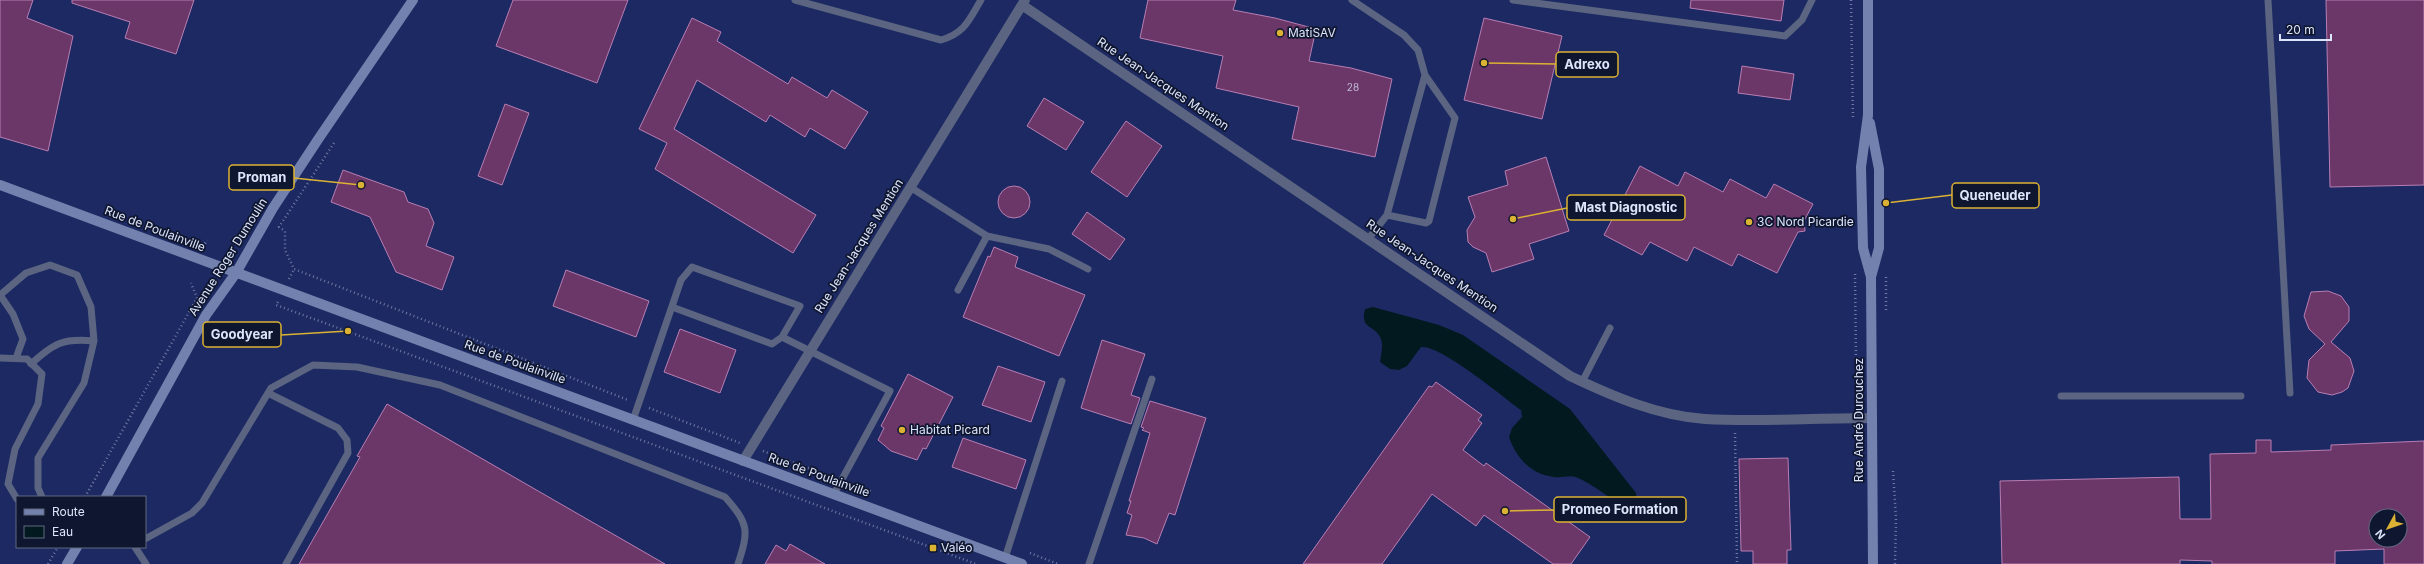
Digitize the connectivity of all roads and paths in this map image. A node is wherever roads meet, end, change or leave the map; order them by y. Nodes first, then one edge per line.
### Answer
1 (413, 0) edge
2 (795, 0) edge
3 (981, 0) edge
4 (1352, 0) edge
5 (1513, 0) edge
6 (1812, 0) edge
7 (1851, 0) edge
8 (1868, 0) edge
9 (2268, 0) edge
10 (1024, 2) edge
11 (1425, 75) junction
12 (1868, 115) junction
13 (1853, 126) dead end
14 (334, 143) dead end
15 (0, 185) edge
16 (910, 187) junction
17 (1387, 216) junction
18 (987, 236) junction
19 (1369, 238) junction
20 (1088, 269) dead end
21 (1855, 272) dead end
22 (236, 273) junction
23 (1871, 277) junction
24 (191, 283) dead end
25 (958, 290) dead end
26 (0, 295) edge
27 (276, 305) dead end
28 (672, 307) junction
29 (1610, 328) dead end
30 (782, 337) junction
31 (94, 341) junction
32 (810, 351) junction
33 (0, 358) edge
34 (16, 358) junction
35 (32, 364) junction
36 (1856, 364) dead end
37 (1152, 379) dead end
38 (1062, 381) dead end
39 (1582, 382) junction
40 (268, 393) junction
41 (2290, 393) dead end
42 (2061, 396) dead end
43 (2241, 396) dead end
44 (638, 404) junction
45 (1735, 418) junction
46 (1872, 418) junction
47 (633, 420) junction
48 (751, 447) junction
49 (743, 460) junction
50 (1893, 471) dead end
51 (841, 480) junction
52 (834, 494) junction
53 (878, 494) dead end
54 (42, 496) edge
55 (86, 496) edge
56 (107, 496) edge
57 (16, 497) edge
58 (146, 538) edge
59 (1009, 545) junction
60 (57, 548) edge
61 (76, 548) edge
62 (137, 548) edge
63 (1005, 558) junction
64 (48, 564) edge
65 (67, 564) edge
66 (146, 564) edge
67 (286, 564) edge
68 (738, 564) edge
69 (976, 564) edge
70 (1022, 564) edge
71 (1058, 564) edge
72 (1089, 564) edge
73 (1737, 564) edge
74 (1873, 564) edge
75 (1895, 564) edge

1 - 22 main road, Avenue Roger Dumoulin
2 - 3 lane
4 - 11 lane
5 - 6 lane
7 - 13 path
8 - 12 main road, Rue André Durouchez
9 - 41 lane
10 - 16 street, Rue Jean-Jacques Mention
10 - 19 street, Rue Jean-Jacques Mention
11 - 17 lane
11 - 17 lane
12 - 23 main road, Rue André Durouchez
12 - 23 main road, Rue André Durouchez
14 - 44 path
15 - 22 main road, Rue de Poulainville
16 - 18 lane
16 - 32 street, Rue Jean-Jacques Mention
17 - 19 lane
18 - 20 lane
18 - 25 lane
19 - 39 street, Rue Jean-Jacques Mention
21 - 36 path
22 - 47 main road, Rue de Poulainville
22 - 56 main road, Avenue Roger Dumoulin
23 - 46 main road, Rue André Durouchez
24 - 55 path
26 - 31 lane
26 - 34 lane
27 - 69 path
28 - 30 lane
28 - 30 lane
28 - 44 lane
29 - 39 lane
30 - 32 lane
31 - 35 lane
31 - 54 lane
32 - 48 street, Rue Jean-Jacques Mention
32 - 51 lane
33 - 34 lane
34 - 35 lane
35 - 57 lane
37 - 72 lane
38 - 59 lane
39 - 45 street, Rue Jean-Jacques Mention
40 - 58 lane
40 - 67 lane
40 - 68 lane
42 - 43 lane
44 - 47 lane
44 - 48 path
45 - 46 street, Rue Jean-Jacques Mention
45 - 73 path
46 - 74 main road, Rue André Durouchez
47 - 49 main road, Rue de Poulainville
48 - 49 street, Rue Jean-Jacques Mention
48 - 51 path
49 - 52 main road, Rue de Poulainville
50 - 75 path
51 - 52 lane
51 - 53 path
52 - 63 main road, Rue de Poulainville
59 - 63 lane
59 - 71 path
60 - 64 path
61 - 65 main road
62 - 66 lane
63 - 70 main road, Rue de Poulainville

